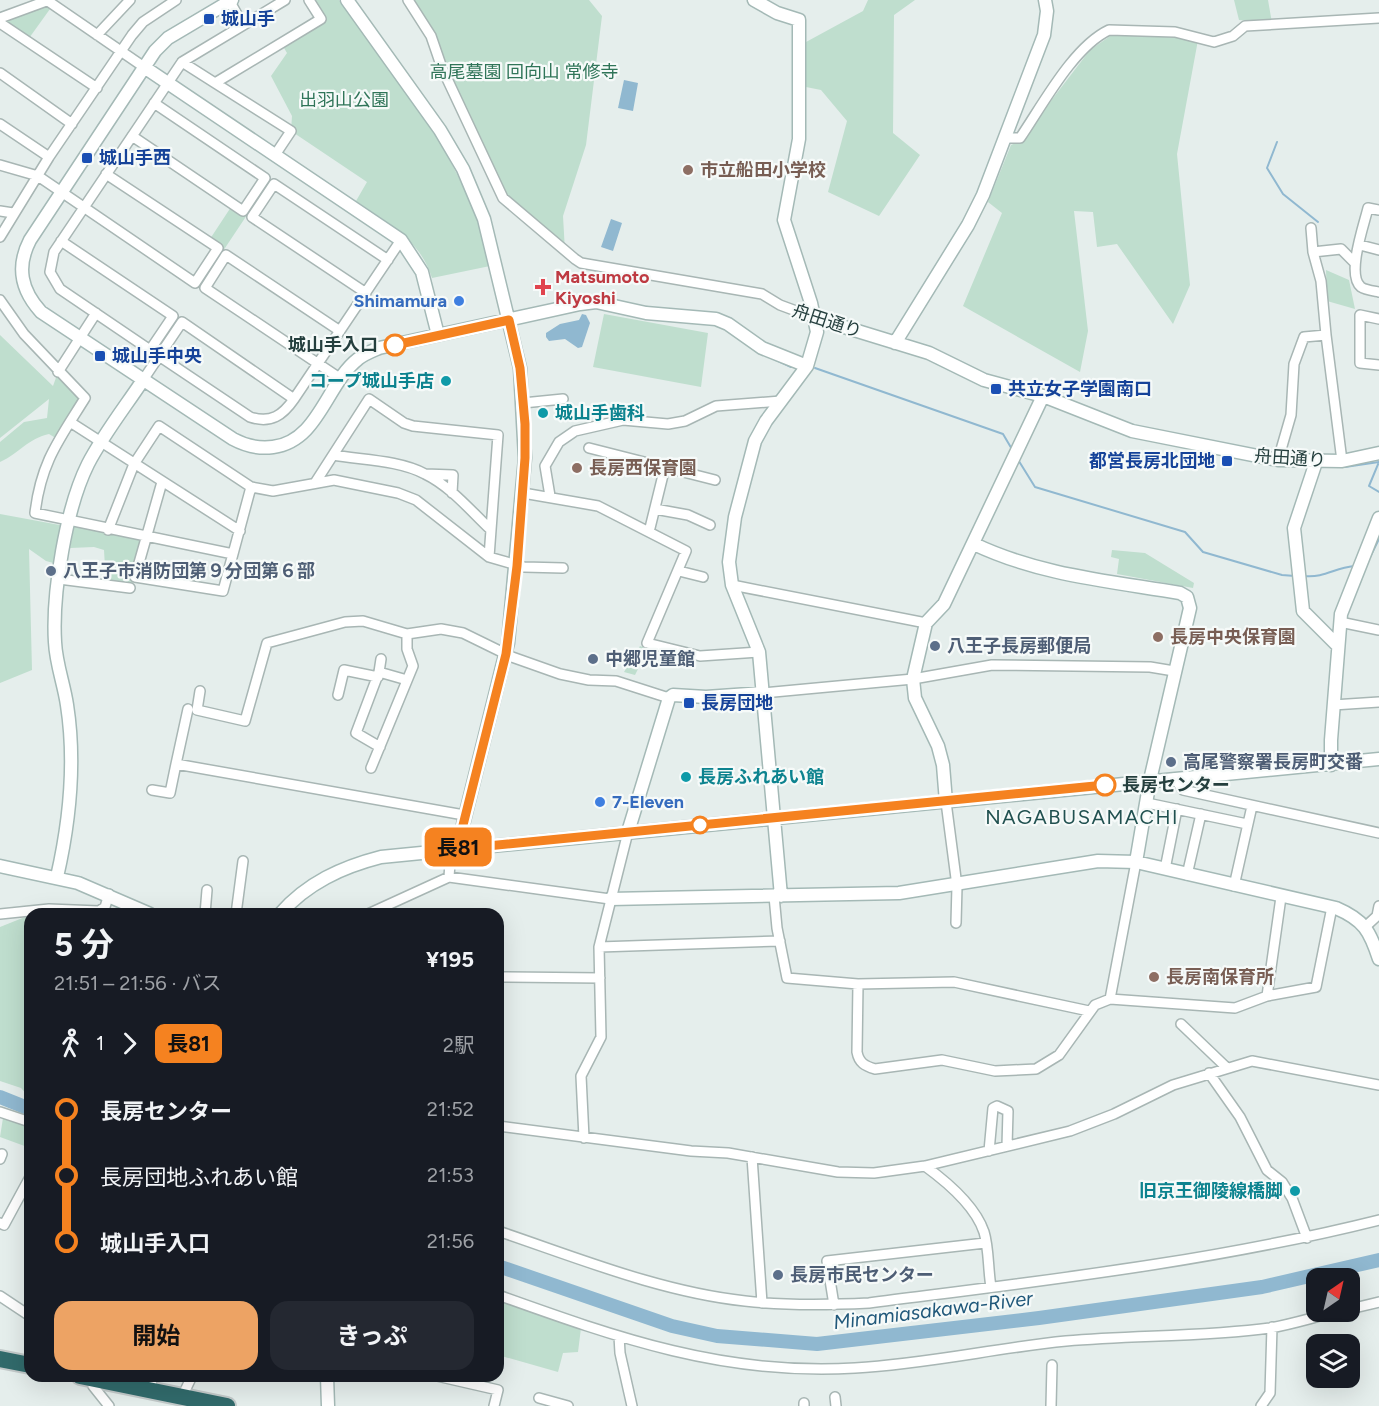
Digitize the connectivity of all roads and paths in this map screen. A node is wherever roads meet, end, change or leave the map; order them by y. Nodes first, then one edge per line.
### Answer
1 (48, 0) edge
2 (130, 0) edge
3 (176, 0) edge
4 (230, 0) edge
5 (285, 0) edge
6 (309, 0) edge
7 (347, 0) edge
8 (408, 0) edge
9 (754, 0) edge
10 (1045, 0) edge
11 (1379, 18) edge
12 (0, 20) edge
13 (243, 25) junction
14 (97, 35) junction
15 (121, 52) junction
16 (182, 62) junction
17 (144, 67) junction
18 (0, 74) edge
19 (167, 83) junction
20 (215, 83) junction
21 (97, 88) junction
22 (153, 103) junction
23 (0, 124) edge
24 (72, 124) junction
25 (132, 136) junction
26 (1006, 138) junction
27 (275, 155) junction
28 (49, 157) junction
29 (0, 165) edge
30 (106, 174) junction
31 (38, 176) junction
32 (61, 192) junction
33 (83, 208) junction
34 (1379, 210) edge
35 (0, 211) edge
36 (13, 213) junction
37 (1311, 228) dead end
38 (0, 237) edge
39 (401, 240) junction
40 (61, 241) junction
41 (1360, 245) junction
42 (1379, 249) edge
43 (1313, 252) junction
44 (388, 260) junction
45 (1354, 262) junction
46 (1379, 292) edge
47 (366, 293) junction
48 (0, 300) edge
49 (96, 313) junction
50 (815, 318) junction
51 (1379, 319) edge
52 (509, 320) junction
53 (340, 331) junction
54 (438, 335) junction
55 (1326, 335) junction
56 (80, 338) junction
57 (895, 343) junction
58 (159, 356) junction
59 (318, 364) junction
60 (1379, 365) edge
61 (807, 366) junction
62 (58, 372) junction
63 (341, 379) junction
64 (143, 380) junction
65 (555, 388) dead end
66 (1043, 396) junction
67 (294, 399) junction
68 (781, 401) junction
69 (523, 403) junction
70 (70, 422) junction
71 (101, 443) junction
72 (590, 448) dead end
73 (1379, 453) edge
74 (333, 455) junction
75 (1278, 459) junction
76 (1342, 460) junction
77 (1316, 462) junction
78 (134, 464) junction
79 (665, 467) junction
80 (425, 474) junction
81 (715, 480) dead end
82 (162, 482) junction
83 (315, 483) junction
84 (251, 487) junction
85 (452, 493) junction
86 (523, 493) junction
87 (550, 496) junction
88 (655, 508) junction
89 (1379, 518) edge
90 (70, 522) junction
91 (710, 525) dead end
92 (490, 529) junction
93 (108, 530) junction
94 (240, 531) junction
95 (649, 532) junction
96 (145, 537) junction
97 (974, 544) junction
98 (233, 554) junction
99 (489, 557) junction
100 (517, 566) junction
101 (563, 568) dead end
102 (679, 571) junction
103 (702, 577) dead end
104 (59, 579) junction
105 (732, 585) junction
106 (129, 588) dead end
107 (1340, 622) junction
108 (926, 623) junction
109 (1379, 630) edge
110 (407, 634) junction
111 (1337, 645) junction
112 (759, 652) junction
113 (506, 654) junction
114 (381, 659) dead end
115 (1174, 671) junction
116 (378, 675) junction
117 (913, 679) junction
118 (407, 680) junction
119 (200, 691) dead end
120 (762, 693) junction
121 (338, 695) dead end
122 (669, 698) junction
123 (1379, 702) edge
124 (1333, 705) junction
125 (188, 709) dead end
126 (380, 747) junction
127 (1379, 759) edge
128 (176, 764) junction
129 (1331, 765) junction
130 (371, 768) dead end
131 (1174, 778) junction
132 (1150, 780) junction
133 (152, 790) dead end
134 (946, 802) junction
135 (1147, 803) junction
136 (1252, 806) junction
137 (1177, 808) junction
138 (1201, 814) junction
139 (464, 815) junction
140 (775, 817) junction
141 (1247, 824) junction
142 (628, 832) junction
143 (1379, 832) edge
144 (454, 849) junction
145 (243, 861) dead end
146 (1136, 862) junction
147 (0, 866) edge
148 (1165, 869) junction
149 (1187, 875) junction
150 (57, 877) junction
151 (449, 877) junction
152 (957, 886) junction
153 (1234, 886) junction
154 (207, 890) dead end
155 (109, 894) junction
156 (778, 896) junction
157 (1281, 897) junction
158 (610, 899) junction
159 (1379, 906) edge
160 (104, 908) edge
161 (138, 908) edge
162 (206, 908) edge
163 (237, 908) edge
164 (287, 908) edge
165 (381, 908) edge
166 (1332, 908) junction
167 (24, 912) edge
168 (0, 915) edge
169 (956, 923) dead end
170 (1365, 927) junction
171 (780, 941) junction
172 (599, 947) junction
173 (1379, 959) edge
174 (504, 977) edge
175 (600, 978) junction
176 (858, 984) junction
177 (1267, 996) junction
178 (1110, 999) junction
179 (1089, 1011) junction
180 (1181, 1024) dead end
181 (1226, 1067) junction
182 (1209, 1073) junction
183 (1379, 1085) edge
184 (0, 1112) edge
185 (24, 1120) edge
186 (504, 1127) edge
187 (584, 1138) junction
188 (1007, 1146) junction
189 (989, 1151) junction
190 (752, 1157) junction
191 (925, 1166) junction
192 (24, 1188) edge
193 (1379, 1220) edge
194 (0, 1223) edge
195 (504, 1233) edge
196 (1307, 1238) junction
197 (985, 1243) junction
198 (991, 1287) junction
199 (0, 1296) edge
200 (504, 1297) edge
201 (1379, 1302) edge
202 (762, 1303) junction
203 (834, 1305) junction
204 (1360, 1307) edge
205 (24, 1312) edge
206 (1306, 1319) edge
207 (1272, 1327) junction
208 (619, 1336) junction
209 (0, 1359) edge
210 (24, 1364) edge
211 (1052, 1365) dead end
212 (189, 1382) edge
213 (327, 1382) edge
214 (463, 1382) edge
215 (152, 1383) edge
216 (93, 1386) dead end
217 (182, 1396) junction
218 (539, 1398) dead end
219 (109, 1406) edge
220 (227, 1406) edge
221 (328, 1406) edge
222 (494, 1406) edge
223 (568, 1406) edge
224 (632, 1406) edge
225 (1051, 1406) edge
226 (1261, 1406) edge

1 - 12 street
1 - 14 street
2 - 14 street
3 - 15 street
4 - 13 street
4 - 17 street
5 - 13 street
6 - 20 street
7 - 52 street
8 - 50 street, 舟田通り
9 - 50 street
10 - 26 street
11 - 26 street
12 - 21 street
13 - 16 street
14 - 15 street
15 - 17 street
15 - 21 street
16 - 19 street
16 - 20 street
17 - 19 street
17 - 32 street
18 - 24 street
19 - 22 street
19 - 27 street
20 - 27 street
21 - 24 street
22 - 25 street
22 - 25 street
23 - 28 street
24 - 28 street
25 - 30 street
26 - 57 street
27 - 39 street
28 - 31 street
29 - 31 street
30 - 33 street
30 - 33 street
31 - 32 street
31 - 36 street
32 - 33 street
32 - 56 street
33 - 40 street
34 - 41 street
35 - 36 street
36 - 38 street
37 - 43 street
39 - 44 street
39 - 54 street
40 - 49 street
40 - 49 street
41 - 42 street
41 - 45 street
43 - 45 street
43 - 55 street
44 - 47 street
44 - 47 street
45 - 46 street
47 - 53 street
48 - 62 street
49 - 56 street
50 - 57 street, 舟田通り
50 - 61 street
51 - 60 street
52 - 54 street
52 - 61 street
52 - 69 street
53 - 59 street
53 - 59 street
54 - 63 street
55 - 75 street
55 - 76 street
56 - 62 street
56 - 64 street
57 - 66 street, 舟田通り
58 - 64 street
58 - 67 street
58 - 67 street
59 - 63 street
59 - 67 street
61 - 68 street
62 - 70 street
63 - 64 street
64 - 71 street
65 - 69 street
66 - 75 street, 舟田通り
66 - 97 street
68 - 87 street
68 - 105 street
69 - 86 street
70 - 71 street
70 - 90 street
71 - 78 street
71 - 90 street
72 - 79 street
73 - 76 street, 舟田通り
74 - 80 street
74 - 83 street
74 - 92 street
75 - 77 street, 舟田通り
76 - 77 street, 舟田通り
77 - 111 street
78 - 82 street
78 - 84 street
78 - 93 street
79 - 81 street
79 - 88 street
80 - 85 street
80 - 85 street
82 - 94 street
82 - 96 street
83 - 84 street
83 - 99 street
84 - 94 street
85 - 92 street
86 - 87 street
86 - 100 street
87 - 95 street
88 - 91 street
88 - 95 street
89 - 107 street
90 - 93 street
90 - 104 street
92 - 99 street
93 - 96 street
94 - 98 street
95 - 102 street
96 - 98 street
96 - 98 street
97 - 108 street
97 - 115 street
99 - 100 street
100 - 101 street
100 - 113 street
102 - 103 street
102 - 112 street
104 - 106 street
104 - 150 street
105 - 108 street
105 - 112 street
107 - 109 street
107 - 111 street
108 - 117 street
110 - 113 street
110 - 118 street
110 - 119 street
111 - 124 street
112 - 120 street
113 - 122 street
113 - 139 street
114 - 116 street
115 - 117 street
115 - 132 street
116 - 118 street
116 - 121 street
116 - 126 street
117 - 120 street
117 - 134 street
118 - 126 street
120 - 122 street
120 - 140 street
122 - 142 street
123 - 124 street
124 - 129 street
125 - 128 street
126 - 130 street
127 - 129 street
128 - 133 street
128 - 139 street
129 - 131 street
131 - 132 street
131 - 136 street
132 - 134 street
132 - 135 street
134 - 140 street
134 - 152 street
135 - 137 street
135 - 146 street
136 - 141 street
136 - 143 street
137 - 138 street
137 - 148 street
138 - 141 street
138 - 149 street
139 - 144 street
140 - 142 street
140 - 156 street
141 - 153 street
142 - 144 street
142 - 158 street
144 - 151 street
144 - 164 street
145 - 163 street
146 - 148 street
146 - 152 street
146 - 178 street
147 - 150 street
148 - 149 street
149 - 153 street
150 - 155 street
151 - 158 street
151 - 165 street
152 - 156 street
152 - 169 street
153 - 157 street
154 - 162 street
155 - 160 street
155 - 161 street
156 - 158 street
156 - 171 street
157 - 166 street
157 - 177 street
158 - 172 street
159 - 170 street
166 - 170 street
166 - 177 street
167 - 168 street
170 - 173 street
171 - 172 street
171 - 176 street
172 - 175 street
174 - 175 street
175 - 187 street
176 - 179 street
176 - 179 street
177 - 178 street
178 - 179 street
180 - 181 street
181 - 182 street
181 - 183 street
182 - 188 street
182 - 196 street
184 - 185 street
186 - 187 street
187 - 190 street
188 - 189 street
188 - 189 street
189 - 191 street
190 - 191 street
190 - 202 street
191 - 197 street
192 - 194 street
193 - 196 street
195 - 202 street
196 - 198 street
197 - 198 street
197 - 203 street
198 - 203 street
199 - 205 street
200 - 208 street
201 - 204 street
202 - 203 street
206 - 207 street
207 - 208 street
207 - 226 street
208 - 224 street
209 - 210 highway
211 - 225 street
212 - 217 street
213 - 221 street
214 - 222 street
215 - 217 highway
216 - 219 street
217 - 220 highway
218 - 223 street

